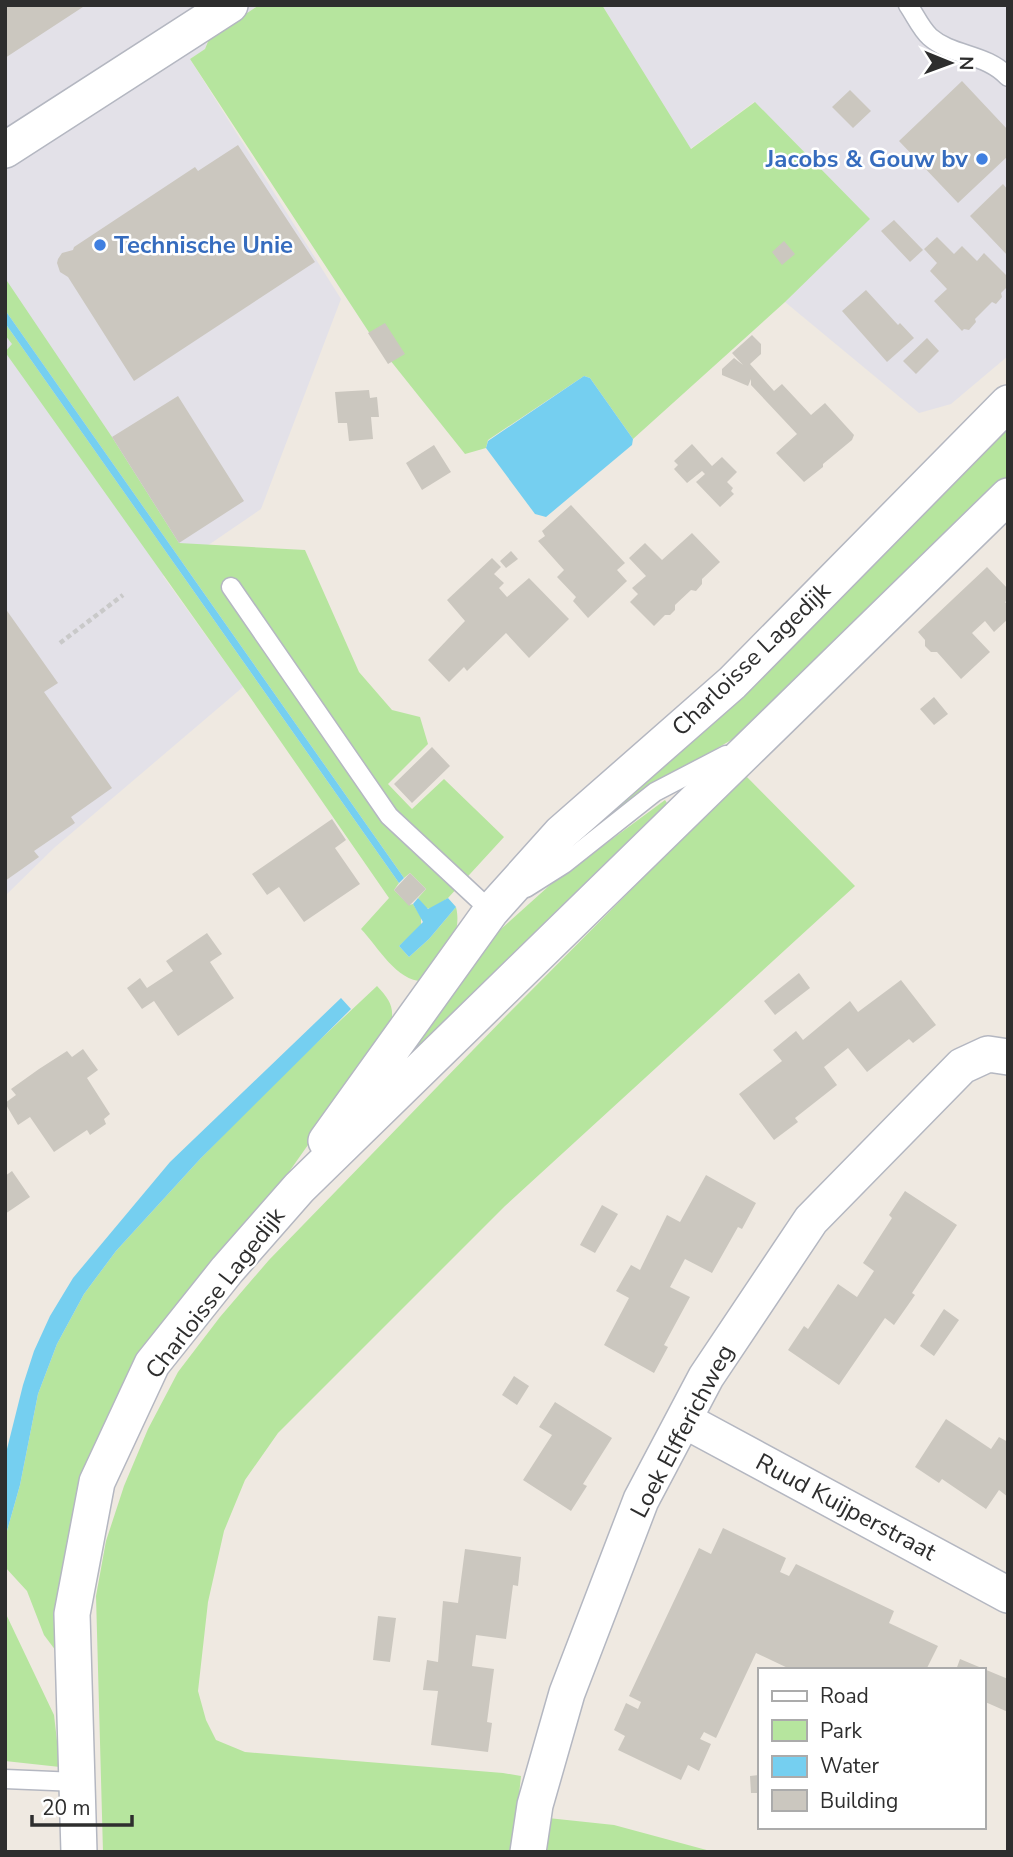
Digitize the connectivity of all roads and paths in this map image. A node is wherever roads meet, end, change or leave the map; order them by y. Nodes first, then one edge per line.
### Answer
1 (230, 5) edge
2 (908, 5) edge
3 (1008, 77) edge
4 (5, 150) edge
5 (1008, 403) edge
6 (1008, 496) edge
7 (231, 587) dead end
8 (123, 596) dead end
9 (60, 643) dead end
10 (764, 736) junction
11 (491, 911) junction
12 (998, 1055) edge
13 (299, 1188) junction
14 (684, 1420) junction
15 (1008, 1595) edge
16 (5, 1779) edge
17 (77, 1782) junction
18 (79, 1852) edge
19 (528, 1852) edge

1 - 4 street
2 - 3 lane
5 - 11 street, Charloisse Lagedijk
6 - 10 street, Charloisse Lagedijk
7 - 11 lane
8 - 9 path
10 - 11 lane, Charloisse Lagedijk
10 - 13 street, Charloisse Lagedijk
11 - 13 street, Charloisse Lagedijk
12 - 14 street, Loek Elfferichweg
13 - 17 street, Charloisse Lagedijk
14 - 15 street, Ruud Kuijperstraat
14 - 19 street, Loek Elfferichweg
16 - 17 lane
17 - 18 street, Charloisse Lagedijk

